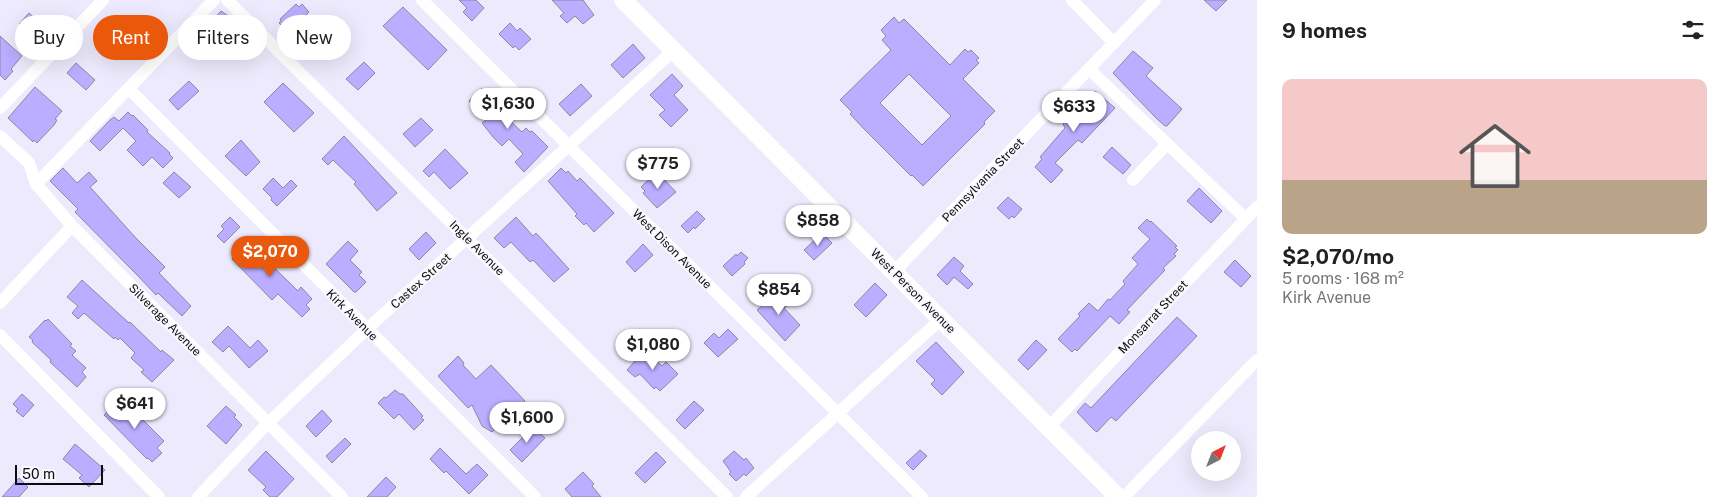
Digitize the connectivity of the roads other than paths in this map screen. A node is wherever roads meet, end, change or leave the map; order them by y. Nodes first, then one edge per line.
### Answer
1 (103, 0) edge
2 (214, 0) edge
3 (227, 0) edge
4 (422, 0) edge
5 (623, 0) edge
6 (1072, 0) edge
7 (1155, 0) edge
8 (1114, 43) junction
9 (673, 51) junction
10 (1089, 69) junction
11 (129, 89) junction
12 (0, 108) edge
13 (0, 136) edge
14 (1167, 144) junction
15 (569, 146) junction
16 (1133, 180) dead end
17 (36, 184) junction
18 (1257, 207) edge
19 (1246, 219) junction
20 (72, 226) junction
21 (468, 238) junction
22 (894, 272) junction
23 (0, 303) edge
24 (941, 319) junction
25 (367, 329) junction
26 (0, 335) edge
27 (1257, 360) edge
28 (838, 414) junction
29 (268, 424) junction
30 (1049, 427) junction
31 (159, 497) edge
32 (198, 497) edge
33 (342, 497) edge
34 (535, 497) edge
35 (727, 497) edge
36 (746, 497) edge
37 (922, 497) edge
38 (1118, 497) edge
39 (1124, 497) edge

1 - 12 street
2 - 11 street
3 - 21 street, Ingle Avenue
4 - 15 street, West Dison Avenue
5 - 9 street, West Person Avenue
6 - 8 street
7 - 8 street, Pennsylvania Street
8 - 10 street, Pennsylvania Street
9 - 15 street, Castex Street
9 - 22 street, West Person Avenue
10 - 14 street
10 - 22 street, Pennsylvania Street
11 - 17 street
11 - 25 street, Kirk Avenue
13 - 17 street, Silverage Avenue
14 - 16 street
14 - 19 street
15 - 21 street, Castex Street
15 - 28 street, West Dison Avenue
17 - 20 street, Silverage Avenue
18 - 19 street, Monsarrat Street
19 - 30 street, Monsarrat Street
20 - 23 street
20 - 29 street, Silverage Avenue
21 - 25 street, Castex Street
21 - 35 street, Ingle Avenue
22 - 24 street, West Person Avenue
24 - 28 street
24 - 30 street, West Person Avenue
25 - 29 street, Castex Street
25 - 34 street, Kirk Avenue
26 - 31 street
27 - 39 street
28 - 36 street
28 - 37 street, West Dison Avenue
29 - 32 street, Castex Street
29 - 33 street, Silverage Avenue
30 - 38 street, West Person Avenue

